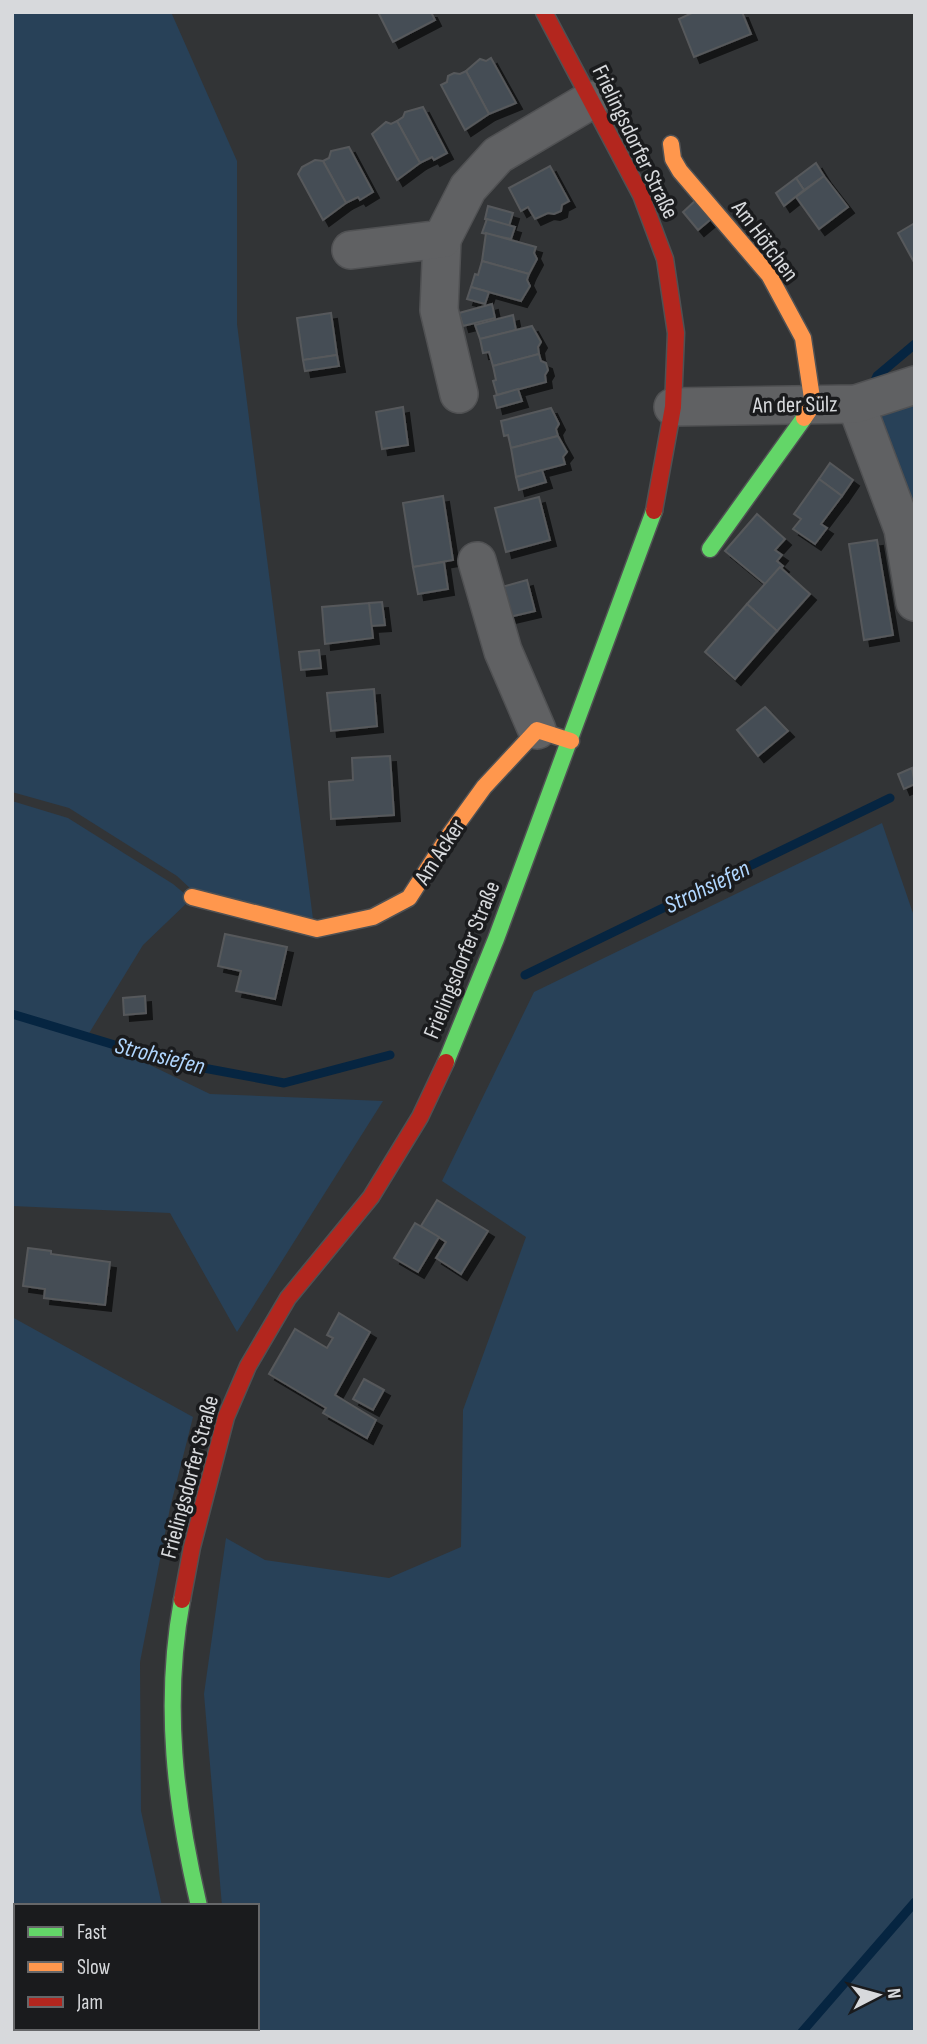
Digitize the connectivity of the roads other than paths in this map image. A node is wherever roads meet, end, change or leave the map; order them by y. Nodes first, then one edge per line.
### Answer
1 (544, 12) edge
2 (590, 100) junction
3 (671, 144) dead end
4 (442, 239) junction
5 (351, 250) dead end
6 (905, 388) edge
7 (459, 394) dead end
8 (856, 404) junction
9 (813, 405) junction
10 (673, 407) junction
11 (710, 549) dead end
12 (477, 561) dead end
13 (915, 601) edge
14 (554, 736) junction
15 (192, 897) dead end
16 (199, 1904) edge

1 - 2 main road, Frielingsdorfer Straße
2 - 4 street
2 - 10 main road, Frielingsdorfer Straße
3 - 9 main road, Am Höfchen
4 - 5 street
4 - 7 street
6 - 8 street, An der Sülz
8 - 9 street, An der Sülz
8 - 13 street
9 - 10 street, An der Sülz
9 - 11 main road
10 - 14 main road, Frielingsdorfer Straße
12 - 14 street
14 - 15 main road, Am Acker
14 - 16 main road, Frielingsdorfer Straße

